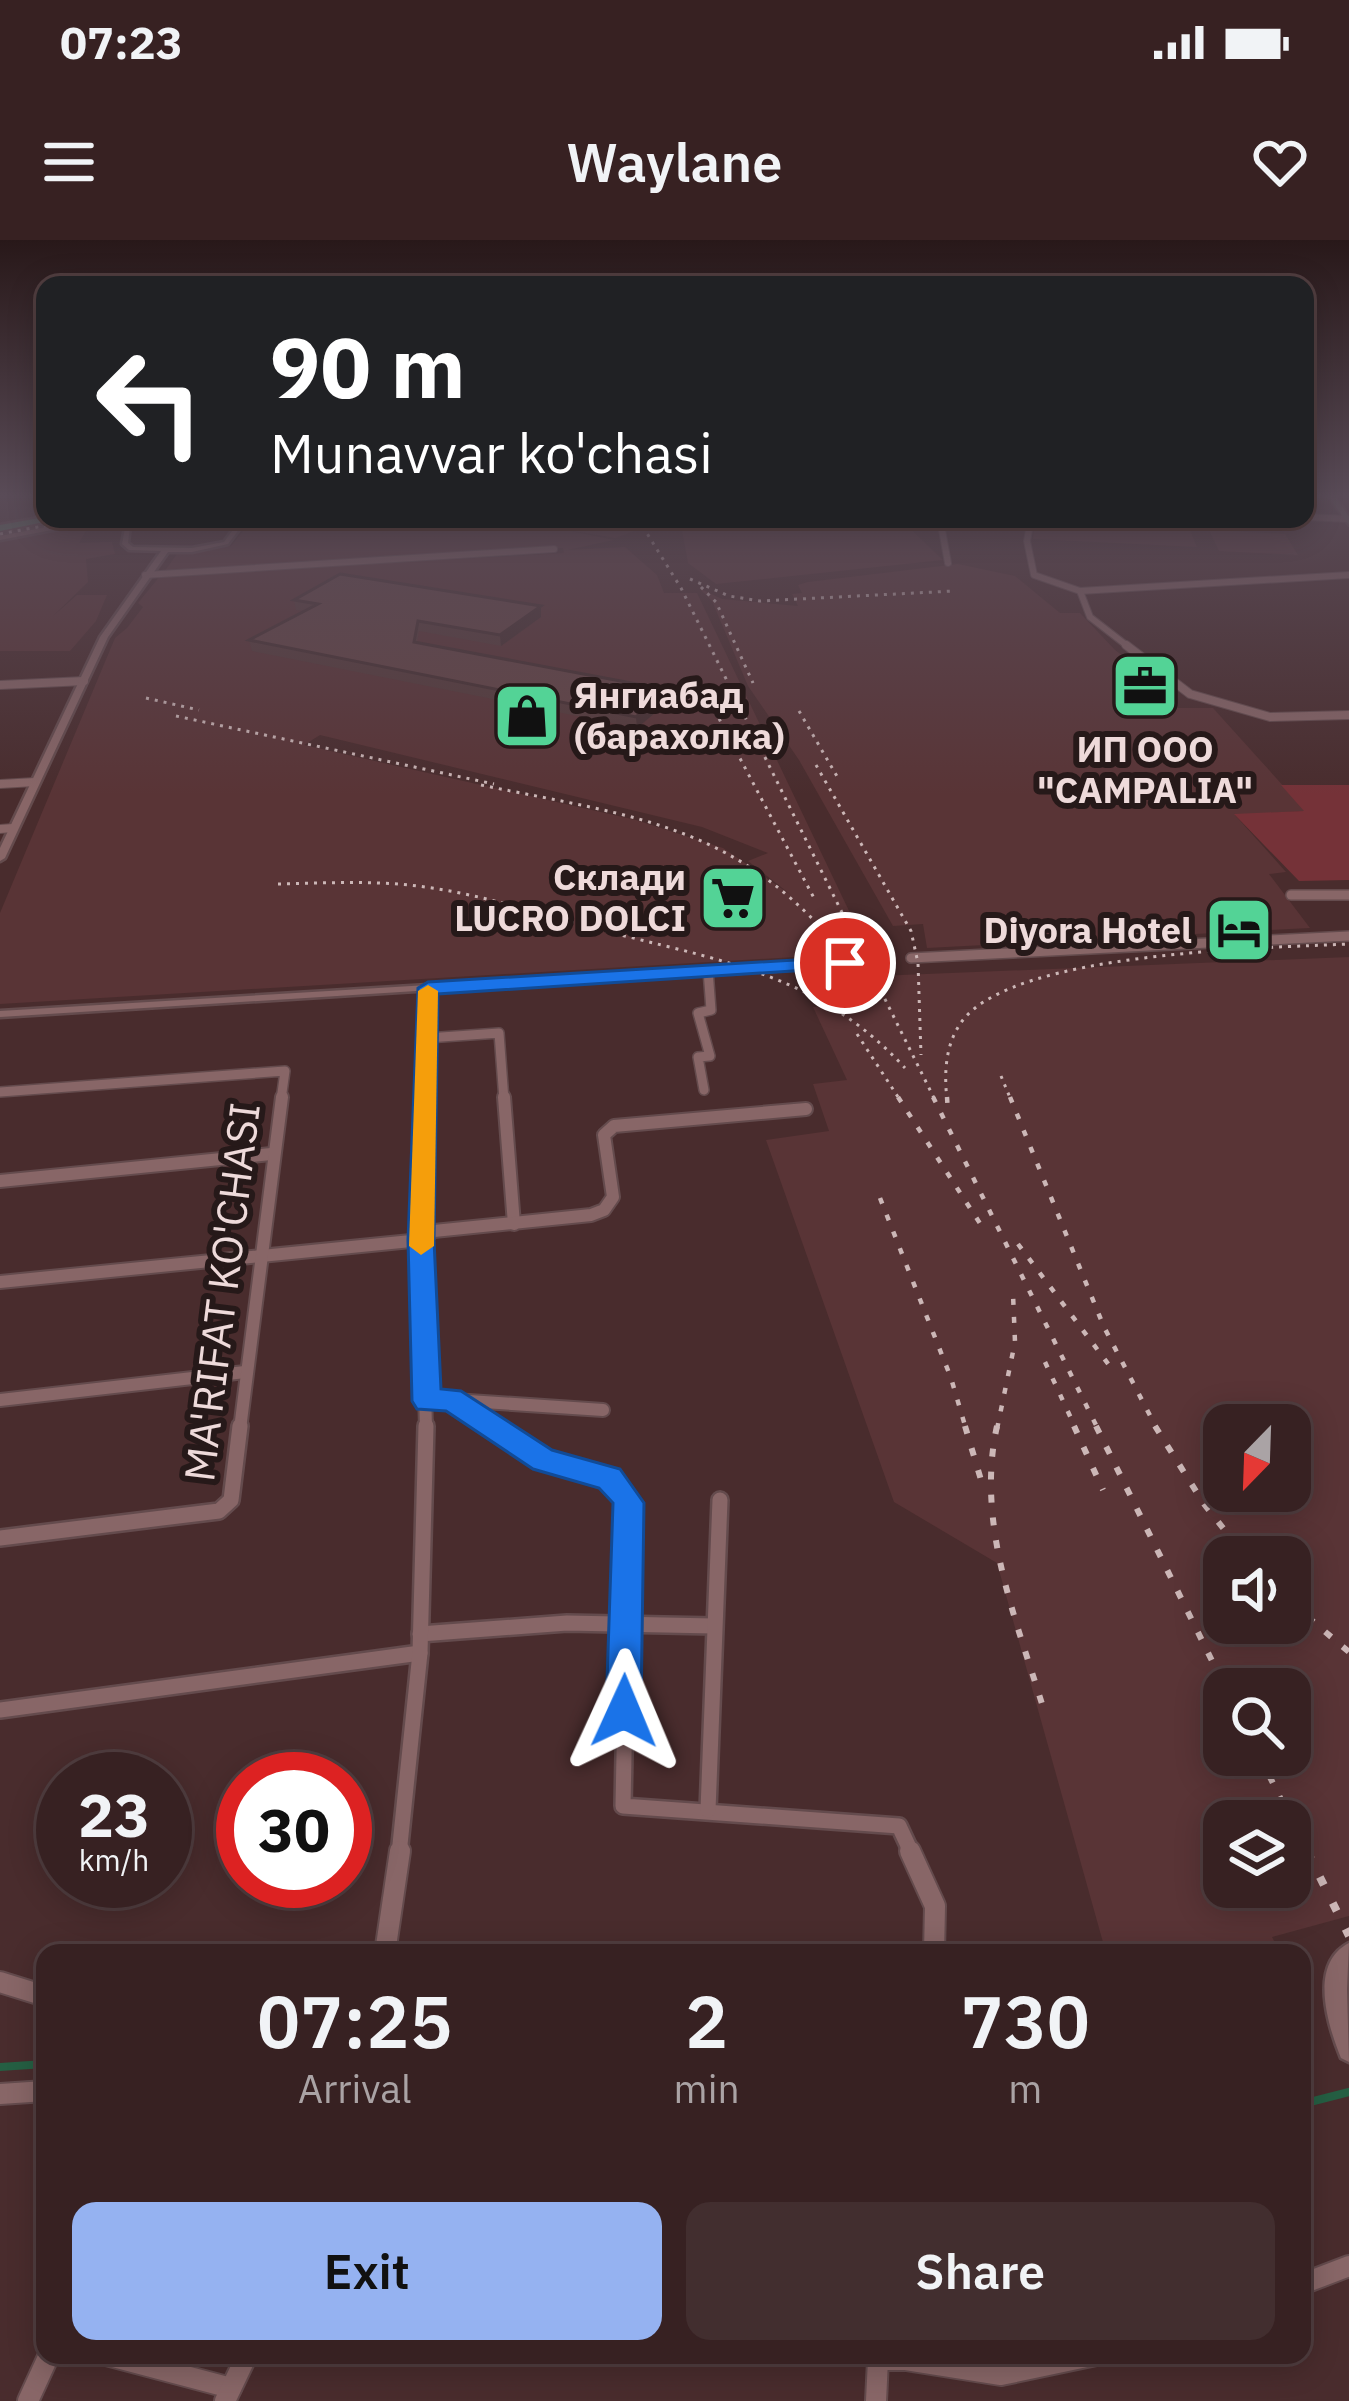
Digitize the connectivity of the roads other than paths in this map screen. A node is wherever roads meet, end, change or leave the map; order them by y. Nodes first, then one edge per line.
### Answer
1 (133, 594) edge
2 (1081, 594) edge
3 (84, 681) junction
4 (0, 685) edge
5 (1349, 715) edge
6 (35, 782) junction
7 (0, 784) edge
8 (13, 828) junction
9 (0, 829) edge
10 (0, 858) edge
11 (1291, 895) dead end
12 (1349, 895) edge
13 (1349, 935) edge
14 (911, 958) dead end
15 (845, 963) dead end
16 (708, 970) junction
17 (428, 988) junction
18 (0, 1013) edge
19 (427, 1038) junction
20 (704, 1090) dead end
21 (0, 1092) edge
22 (806, 1108) dead end
23 (271, 1154) junction
24 (0, 1181) edge
25 (514, 1224) junction
26 (421, 1240) junction
27 (260, 1255) junction
28 (0, 1282) edge
29 (245, 1372) junction
30 (0, 1400) edge
31 (451, 1400) junction
32 (427, 1401) junction
33 (603, 1410) dead end
34 (720, 1500) dead end
35 (0, 1538) edge
36 (625, 1619) junction
37 (714, 1626) junction
38 (420, 1634) junction
39 (420, 1653) junction
40 (0, 1711) edge
41 (708, 1810) junction
42 (386, 1944) edge
43 (934, 1944) edge
44 (1349, 1954) edge
45 (0, 1982) edge
46 (36, 1993) edge
47 (1349, 2050) edge
48 (36, 2092) edge
49 (0, 2094) edge
50 (1349, 2266) edge
51 (1311, 2281) edge
52 (45, 2364) edge
53 (134, 2364) edge
54 (243, 2364) edge
55 (876, 2364) edge
56 (920, 2364) edge
57 (1057, 2364) edge
58 (228, 2394) edge
59 (28, 2401) edge
60 (875, 2401) edge

1 - 3 street
2 - 5 street
3 - 4 street
3 - 6 street
6 - 7 street
6 - 8 street
8 - 9 street
8 - 10 street
11 - 12 street
13 - 14 street
15 - 16 street
16 - 17 street
16 - 20 street
17 - 18 street
17 - 19 street
19 - 25 street
19 - 26 street
21 - 23 street, MA'RIFAT KO'CHASI
22 - 25 street
23 - 24 street
23 - 27 street, MA'RIFAT KO'CHASI
25 - 26 street
26 - 27 street
26 - 32 street
27 - 28 street
27 - 29 street, MA'RIFAT KO'CHASI
29 - 30 street
29 - 35 street, MA'RIFAT KO'CHASI
31 - 32 street
31 - 33 street
31 - 36 street
32 - 38 street
34 - 37 street
36 - 37 street
36 - 38 street
36 - 41 street
37 - 41 street
38 - 39 street
39 - 40 street
39 - 42 street
41 - 43 street
44 - 47 street
45 - 46 street
48 - 49 street
50 - 51 street
52 - 59 street
53 - 58 street
54 - 58 street
55 - 60 street
56 - 57 street

